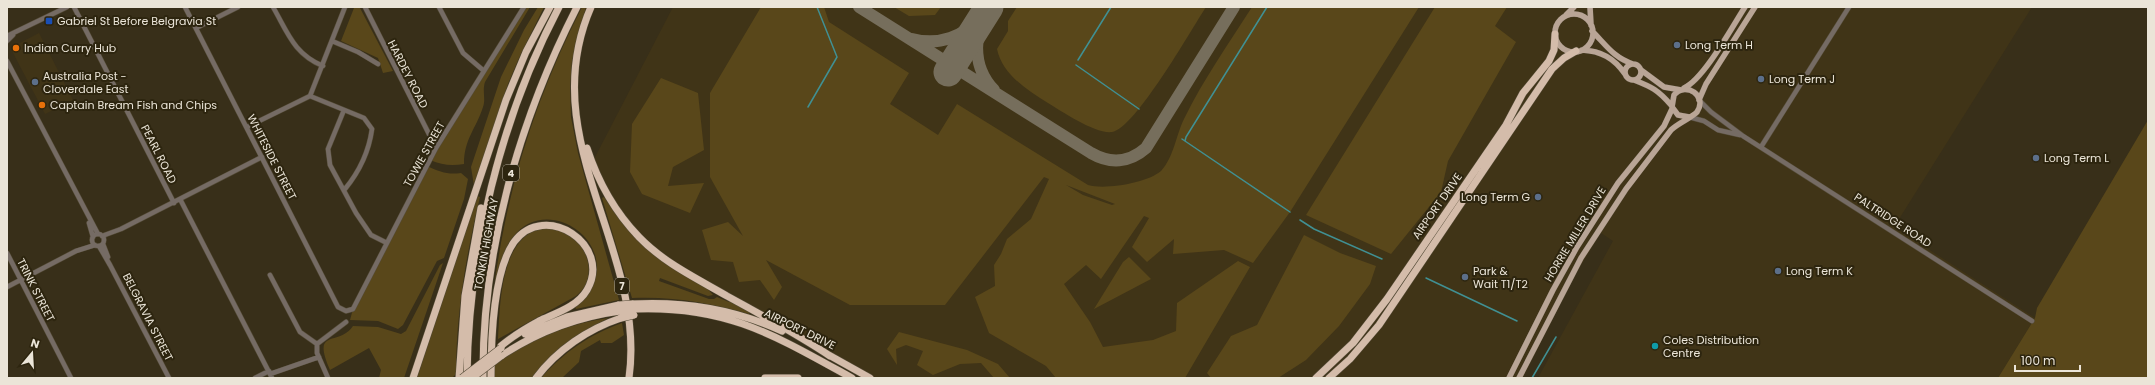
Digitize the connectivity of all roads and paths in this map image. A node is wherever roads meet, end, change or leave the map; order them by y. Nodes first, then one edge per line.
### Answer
1 (67, 7) edge
2 (74, 7) edge
3 (185, 7) edge
4 (238, 7) edge
5 (273, 7) edge
6 (345, 7) edge
7 (365, 7) edge
8 (439, 7) edge
9 (524, 7) edge
10 (550, 7) edge
11 (559, 7) edge
12 (577, 7) edge
13 (591, 7) edge
14 (1574, 7) edge
15 (1590, 7) edge
16 (1745, 7) edge
17 (1755, 7) edge
18 (1849, 7) edge
19 (1566, 15) junction
20 (196, 28) junction
21 (1592, 28) junction
22 (15, 34) junction
23 (1555, 34) junction
24 (7, 36) edge
25 (7, 41) edge
26 (332, 41) junction
27 (1579, 51) junction
28 (537, 52) junction
29 (7, 61) edge
30 (378, 64) dead end
31 (1633, 64) junction
32 (323, 66) junction
33 (1641, 70) junction
34 (484, 71) junction
35 (1625, 74) junction
36 (1634, 80) junction
37 (1681, 90) junction
38 (310, 96) junction
39 (1700, 100) junction
40 (574, 104) junction
41 (1672, 107) junction
42 (344, 110) junction
43 (1689, 117) junction
44 (247, 127) junction
45 (1744, 136) junction
46 (1761, 147) junction
47 (436, 148) junction
48 (262, 157) junction
49 (345, 189) junction
50 (180, 199) junction
51 (174, 202) junction
52 (89, 219) junction
53 (92, 238) junction
54 (100, 241) junction
55 (387, 243) junction
56 (76, 251) junction
57 (7, 253) edge
58 (270, 275) dead end
59 (21, 280) junction
60 (7, 286) edge
61 (633, 309) junction
62 (346, 311) joint
63 (620, 312) junction
64 (2032, 321) dead end
65 (346, 322) dead end
66 (317, 344) junction
67 (501, 347) junction
68 (830, 356) junction
69 (319, 357) junction
70 (270, 374) edge
71 (70, 378) edge
72 (169, 378) edge
73 (255, 378) edge
74 (328, 378) edge
75 (413, 378) edge
76 (460, 378) edge
77 (467, 378) edge
78 (472, 378) edge
79 (483, 378) edge
80 (491, 378) edge
81 (536, 378) edge
82 (629, 378) edge
83 (765, 378) edge
84 (798, 378) edge
85 (852, 378) edge
86 (870, 378) edge
87 (1316, 378) edge
88 (1329, 378) edge
89 (1509, 378) edge
90 (1519, 378) edge

1 - 22 street
2 - 51 street, PEARL ROAD
3 - 20 street, WHITESIDE STREET
4 - 20 street
5 - 32 street
6 - 26 street
7 - 47 street, HARDEY ROAD
8 - 34 street
9 - 34 street, TOWIE STREET
10 - 75 highway
11 - 28 highway, TONKIN HIGHWAY / 4
12 - 79 highway, TONKIN HIGHWAY / 4
13 - 40 highway
14 - 19 main road
15 - 21 main road
16 - 37 main road
17 - 39 main road
18 - 46 street
19 - 21 main road
19 - 23 main road
20 - 44 street, WHITESIDE STREET
21 - 27 main road
21 - 31 main road
22 - 24 street
22 - 25 street
23 - 27 main road
23 - 87 highway, AIRPORT DRIVE
26 - 30 street
26 - 32 street
27 - 35 main road
27 - 88 highway, AIRPORT DRIVE
28 - 76 highway
28 - 77 highway, TONKIN HIGHWAY / 4
29 - 52 street, BELGRAVIA STREET
31 - 33 main road
31 - 35 main road
32 - 38 street
33 - 36 main road
33 - 37 main road
34 - 47 street, TOWIE STREET
35 - 36 main road
36 - 41 main road
37 - 39 main road
37 - 41 main road
38 - 42 street
38 - 44 street
39 - 43 main road
39 - 45 street, PALTRIDGE ROAD
40 - 68 highway
40 - 82 highway, 7
41 - 43 main road
41 - 89 main road, HORRIE MILLER DRIVE
42 - 49 street
42 - 49 street
43 - 45 street, PALTRIDGE ROAD
43 - 90 main road, HORRIE MILLER DRIVE
44 - 48 street, WHITESIDE STREET
45 - 46 street, PALTRIDGE ROAD
46 - 64 street, PALTRIDGE ROAD
47 - 55 street, TOWIE STREET
48 - 50 street
48 - 62 street, WHITESIDE STREET
49 - 55 street
50 - 51 street
50 - 70 street
51 - 54 street
52 - 53 street, BELGRAVIA STREET
52 - 54 street, BELGRAVIA STREET
53 - 54 street, BELGRAVIA STREET
53 - 54 street
53 - 56 street
54 - 56 street
54 - 72 street, BELGRAVIA STREET
55 - 62 street, TOWIE STREET
56 - 59 street
57 - 59 street, TRINK STREET
58 - 66 street
59 - 60 street
59 - 71 street, TRINK STREET
61 - 63 highway, AIRPORT DRIVE, bridge
61 - 63 highway, bridge
61 - 68 highway, AIRPORT DRIVE
61 - 85 highway
63 - 67 highway, AIRPORT DRIVE
63 - 78 highway, bridge
63 - 81 highway
65 - 66 street
66 - 69 street
67 - 76 highway, AIRPORT DRIVE, bridge
67 - 80 highway
68 - 86 highway, AIRPORT DRIVE
69 - 70 street
69 - 74 street
70 - 73 street
83 - 84 highway

